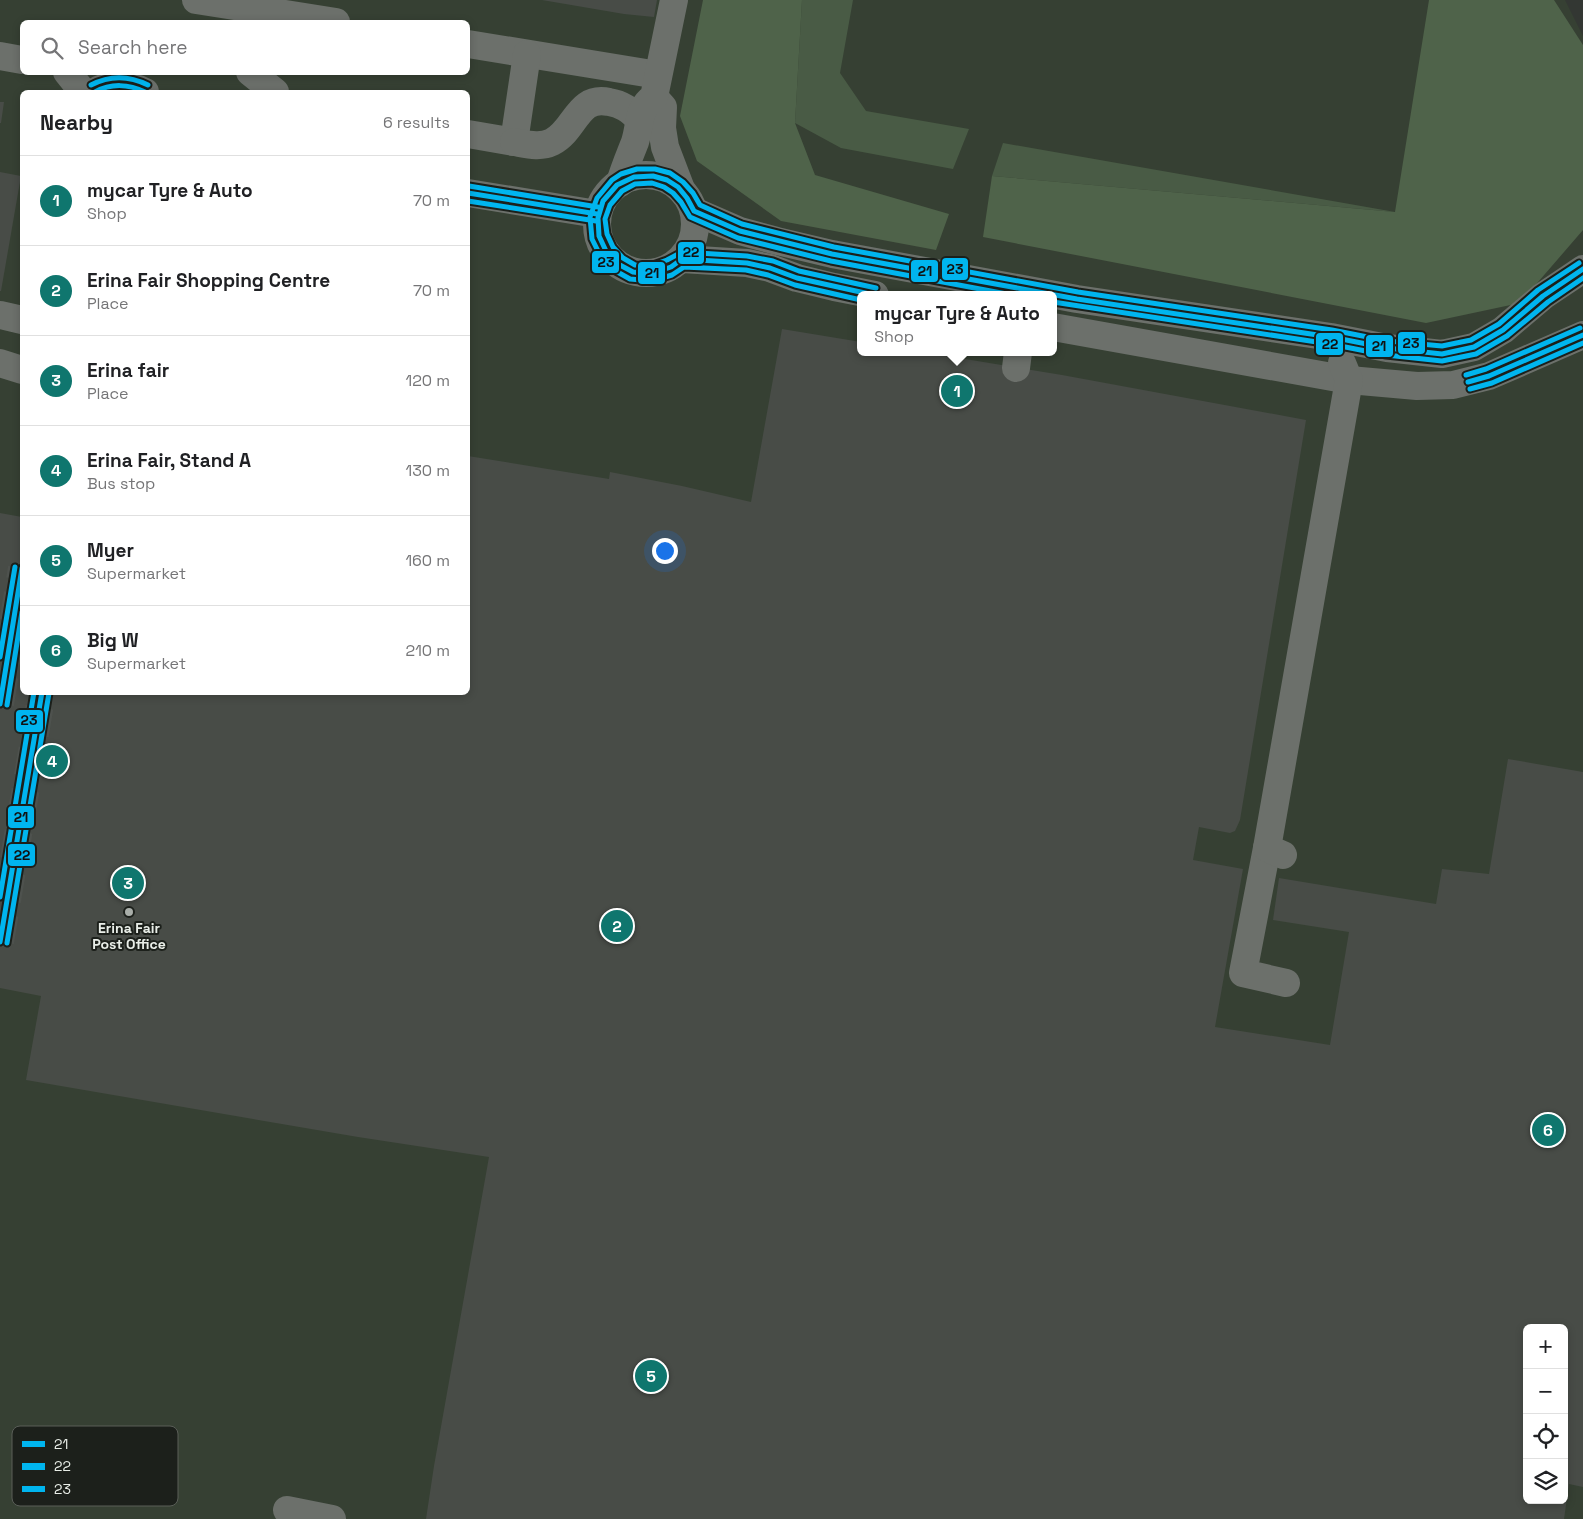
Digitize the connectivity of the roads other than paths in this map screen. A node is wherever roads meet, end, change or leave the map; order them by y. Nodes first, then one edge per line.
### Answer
1 (196, 0) edge
2 (674, 0) edge
3 (227, 9) edge
4 (319, 20) edge
5 (470, 44) edge
6 (527, 54) junction
7 (0, 56) edge
8 (20, 60) edge
9 (69, 75) edge
10 (254, 75) edge
11 (656, 86) junction
12 (80, 90) edge
13 (99, 90) edge
14 (140, 90) edge
15 (272, 90) edge
16 (639, 119) junction
17 (470, 134) edge
18 (514, 142) junction
19 (620, 182) junction
20 (470, 193) edge
21 (688, 200) junction
22 (598, 214) junction
23 (682, 259) junction
24 (1583, 269) edge
25 (1583, 277) edge
26 (990, 287) edge
27 (1583, 290) edge
28 (857, 291) edge
29 (1019, 291) edge
30 (1057, 296) edge
31 (0, 315) edge
32 (20, 320) edge
33 (1057, 328) edge
34 (1583, 335) edge
35 (1331, 337) junction
36 (1388, 348) junction
37 (0, 363) edge
38 (20, 369) edge
39 (1349, 380) junction
40 (1286, 983) dead end
41 (287, 1510) dead end
42 (332, 1519) edge

1 - 3 lane
2 - 11 lane
3 - 4 lane
5 - 6 lane
6 - 11 lane
6 - 18 lane
7 - 8 lane
9 - 12 lane
10 - 15 lane
11 - 16 lane
11 - 21 lane
13 - 14 lane
16 - 18 lane
16 - 19 lane
17 - 18 lane
19 - 21 lane
19 - 22 lane
20 - 22 lane
21 - 23 lane
21 - 26 lane
22 - 23 lane
23 - 28 lane
24 - 36 lane
25 - 27 lane
26 - 29 lane
30 - 35 lane
31 - 32 lane
33 - 39 lane
34 - 39 lane
35 - 36 lane
35 - 39 lane
36 - 39 lane
37 - 38 lane
39 - 40 lane
41 - 42 lane

